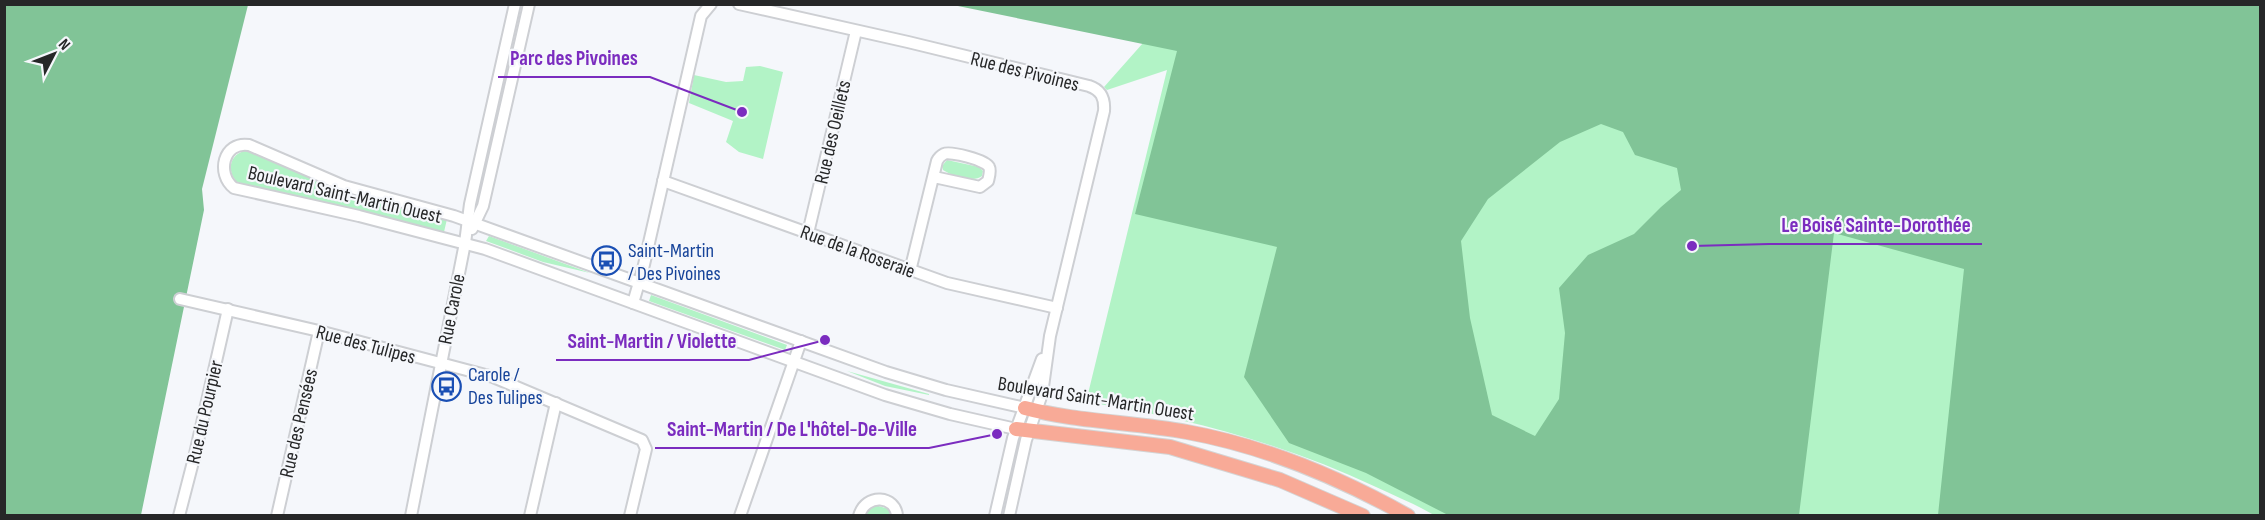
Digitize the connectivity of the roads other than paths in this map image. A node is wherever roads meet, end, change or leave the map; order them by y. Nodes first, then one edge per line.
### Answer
1 (515, 4) edge
2 (529, 4) edge
3 (711, 4) edge
4 (739, 4) edge
5 (856, 31) junction
6 (934, 177) junction
7 (663, 182) junction
8 (471, 222) junction
9 (808, 233) junction
10 (465, 243) junction
11 (910, 271) junction
12 (639, 282) junction
13 (180, 299) dead end
14 (633, 303) junction
15 (1057, 308) junction
16 (228, 309) junction
17 (319, 331) junction
18 (801, 341) junction
19 (794, 363) junction
20 (440, 364) junction
21 (556, 403) junction
22 (1030, 409) junction
23 (1023, 430) junction
24 (745, 510) edge
25 (179, 516) edge
26 (277, 516) edge
27 (411, 516) edge
28 (530, 516) edge
29 (630, 516) edge
30 (740, 516) edge
31 (860, 516) edge
32 (897, 516) edge
33 (995, 516) edge
34 (1009, 516) edge
35 (1363, 516) edge
36 (1408, 516) edge

1 - 8 street
2 - 8 street
3 - 7 street
4 - 5 street, Rue des Pivoines
5 - 9 street, Rue des Oeillets
5 - 15 street, Rue des Pivoines
6 - 6 street
6 - 11 street
7 - 9 street, Rue de la Roseraie
7 - 12 street
8 - 10 street, Rue Carole
8 - 10 street, Boulevard Saint-Martin Ouest
8 - 12 street, Boulevard Saint-Martin Ouest
9 - 11 street, Rue de la Roseraie
10 - 14 street, Boulevard Saint-Martin Ouest
10 - 20 street, Rue Carole
11 - 15 street, Rue de la Roseraie
12 - 14 street
12 - 18 street, Boulevard Saint-Martin Ouest
13 - 16 street, Rue des Tulipes
14 - 19 street, Boulevard Saint-Martin Ouest
15 - 22 street, Rue des Pivoines
16 - 17 street, Rue des Tulipes
16 - 25 street, Rue du Pourpier
17 - 20 street, Rue des Tulipes
17 - 26 street, Rue des Pensées
18 - 19 street
18 - 22 street, Boulevard Saint-Martin Ouest
19 - 23 street, Boulevard Saint-Martin Ouest
19 - 24 street
20 - 21 street, Rue des Tulipes
20 - 27 street, Rue Carole
21 - 28 street
21 - 29 street, Rue des Tulipes
22 - 23 street, Rue des Pivoines
22 - 36 main road, Boulevard Saint-Martin Ouest
23 - 33 street
23 - 34 street
23 - 35 main road, Boulevard Saint-Martin Ouest
24 - 30 street
31 - 32 street

